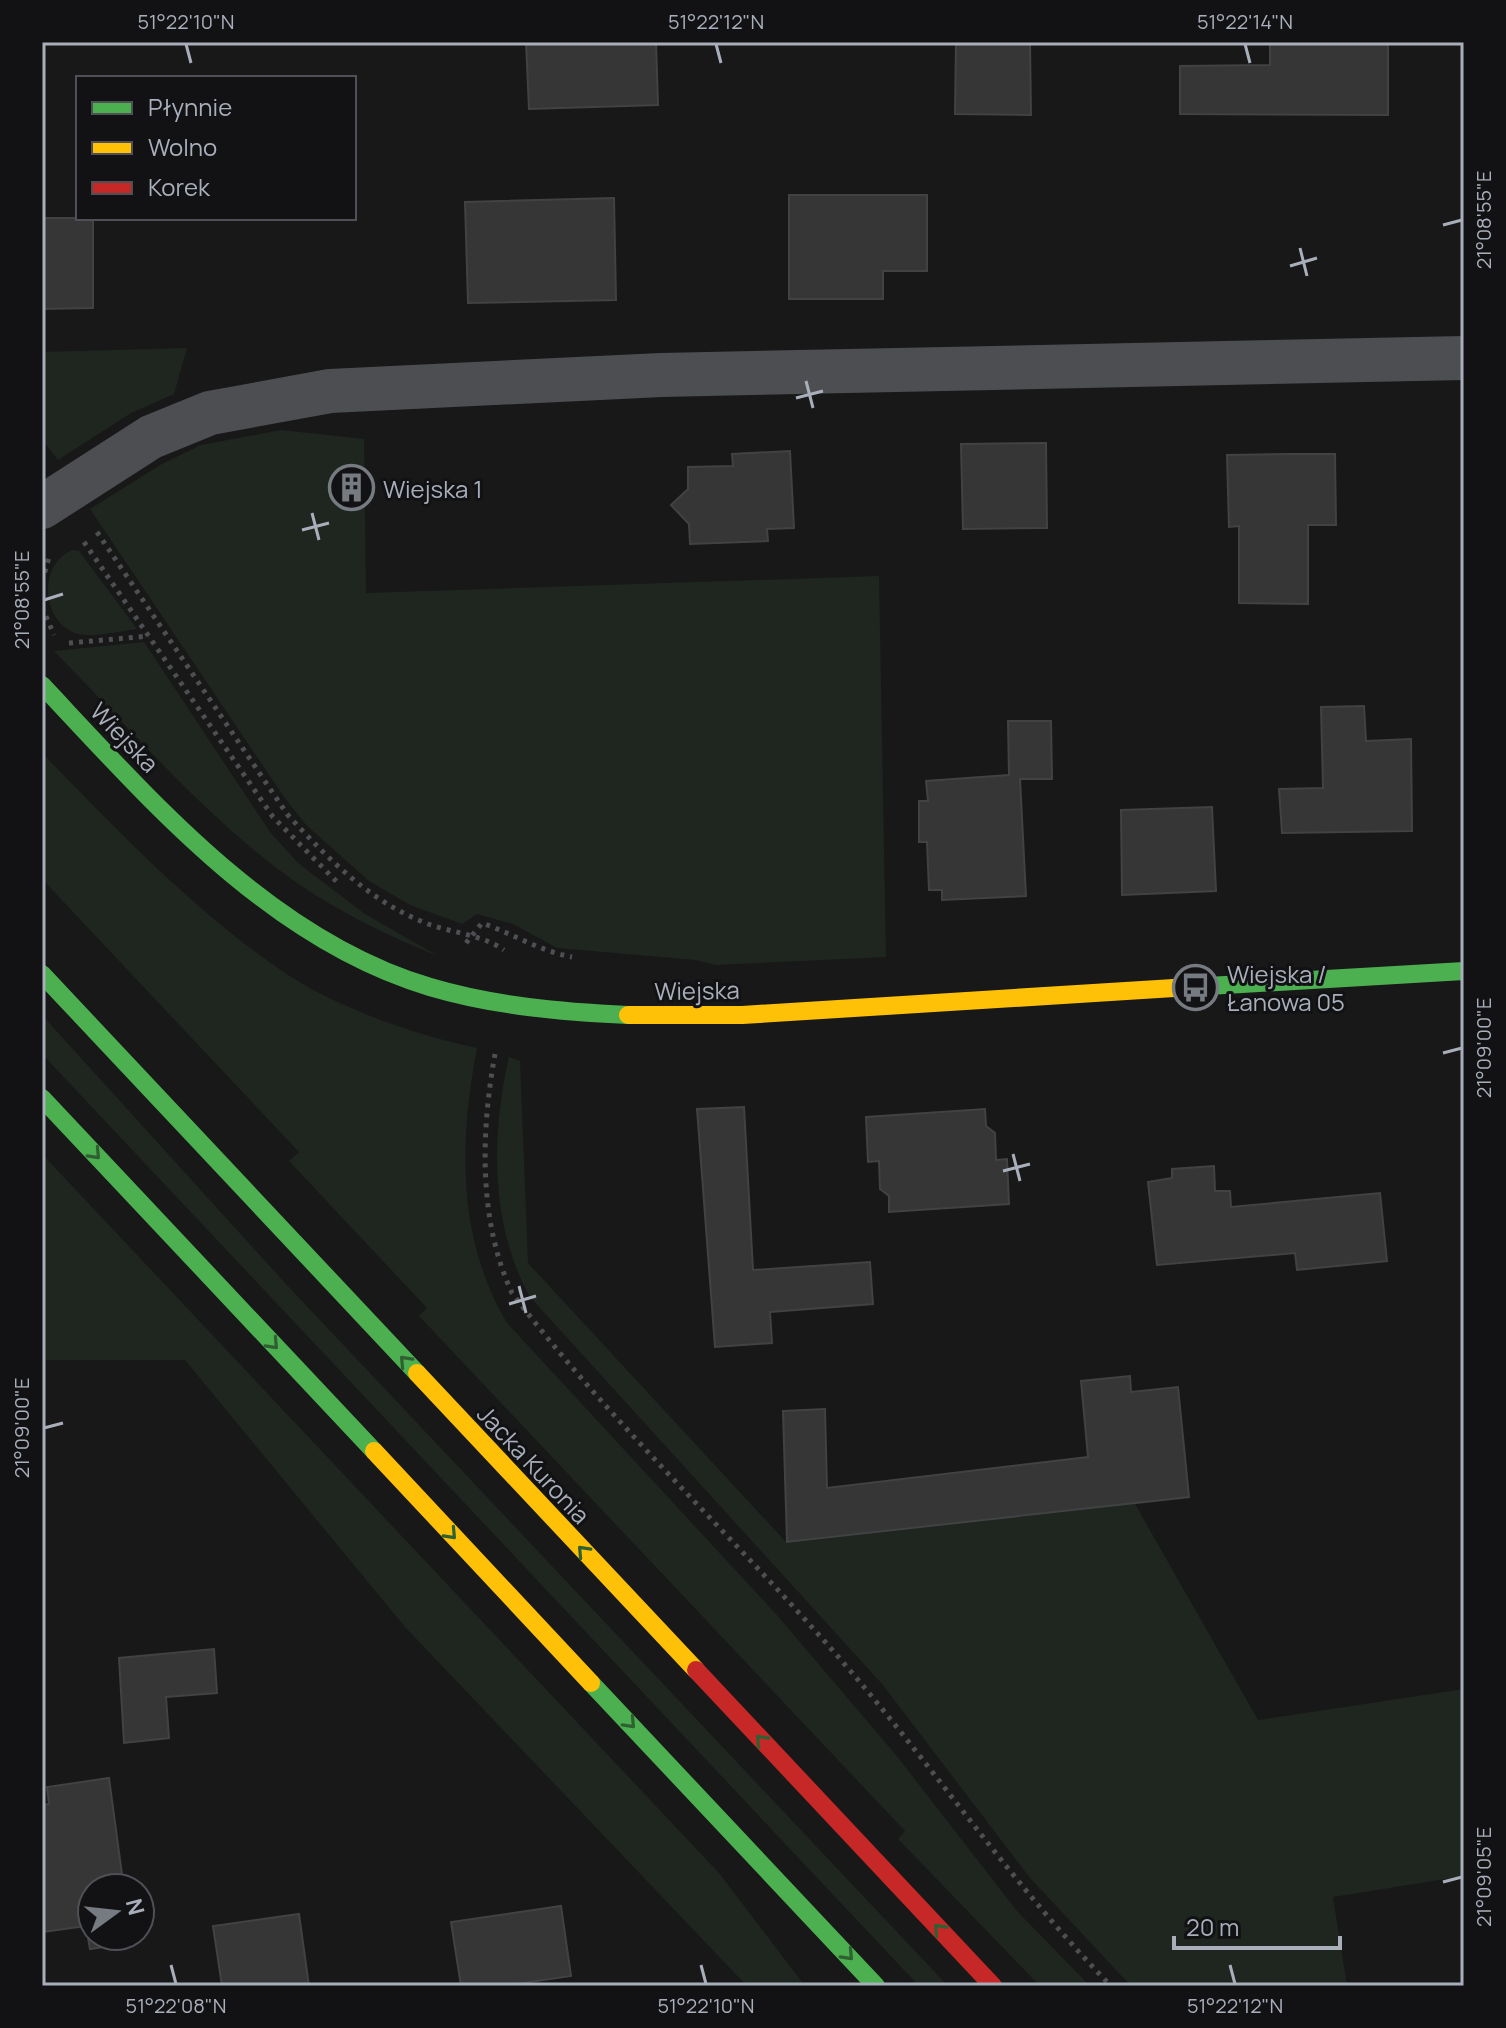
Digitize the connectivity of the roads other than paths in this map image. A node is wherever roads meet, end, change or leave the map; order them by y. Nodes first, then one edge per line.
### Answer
1 (1464, 358) edge
2 (53, 499) edge
3 (42, 685) edge
4 (1464, 971) edge
5 (42, 974) edge
6 (42, 1098) edge
7 (876, 1986) edge
8 (993, 1986) edge

1 - 2 street
3 - 4 main road, Wiejska
8 -> 5 main road, Jacka Kuronia
6 -> 7 main road

